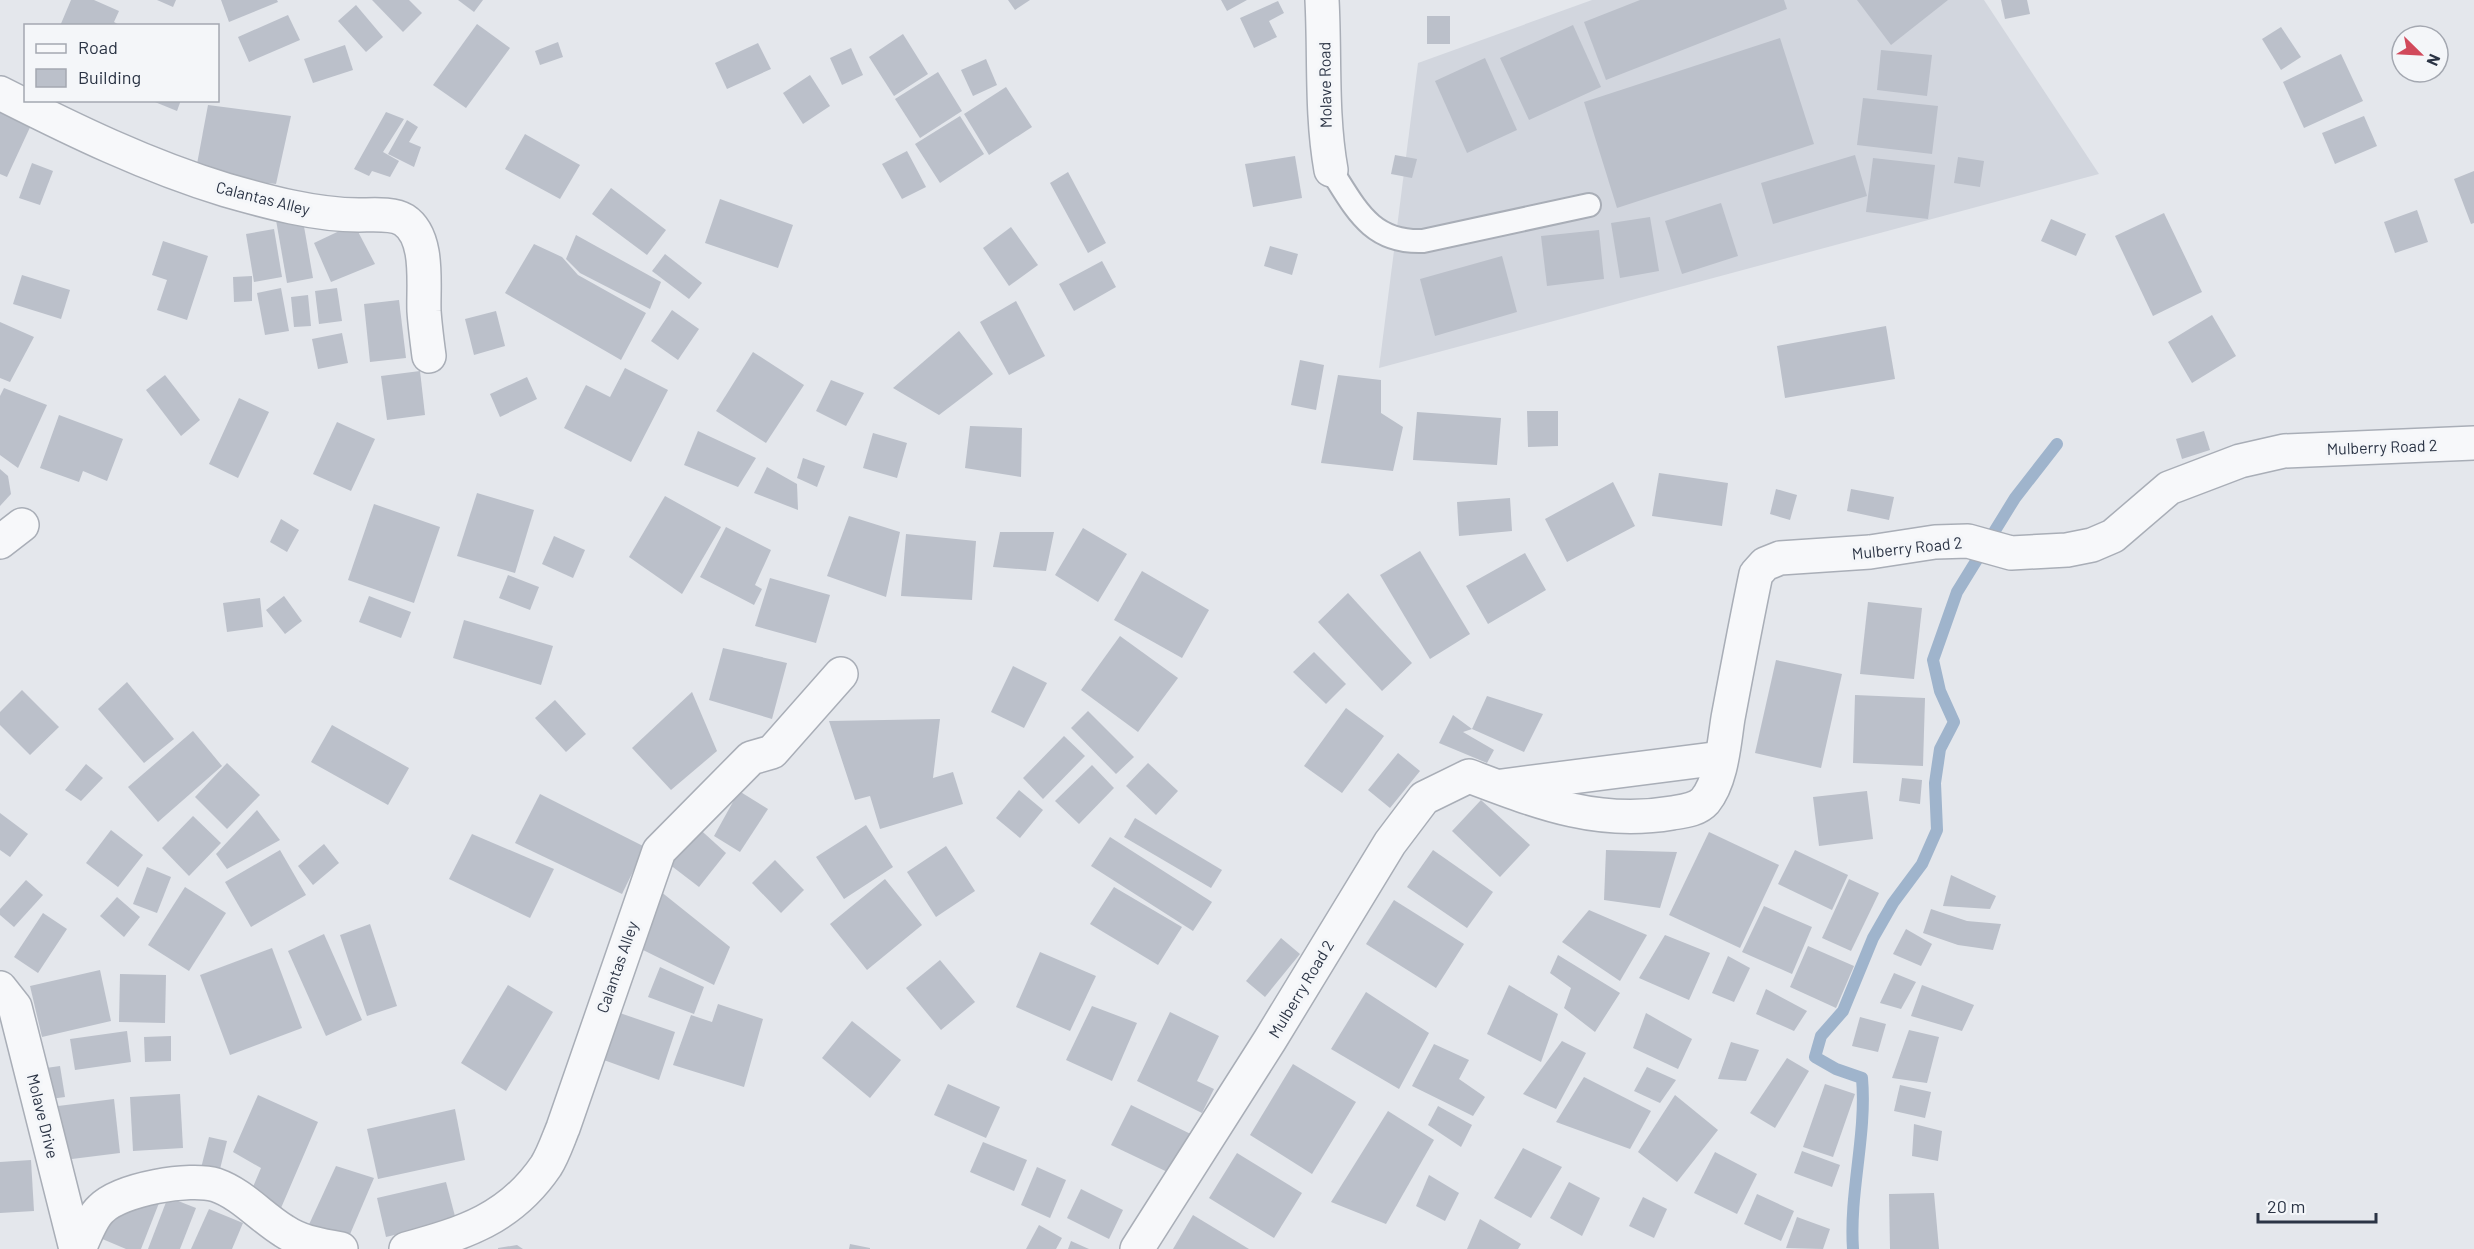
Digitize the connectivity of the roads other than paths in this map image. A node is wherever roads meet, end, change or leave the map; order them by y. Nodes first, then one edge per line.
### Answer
1 (1322, 0) edge
2 (0, 93) edge
3 (1331, 170) joint
4 (1589, 205) dead end
5 (429, 356) dead end
6 (2474, 443) edge
7 (841, 674) dead end
8 (1721, 758) junction
9 (1497, 787) junction
10 (0, 988) edge
11 (77, 1249) edge
12 (341, 1249) edge
13 (406, 1249) edge
14 (1137, 1249) edge

1 - 3 street, Molave Road
2 - 5 street, Calantas Alley
3 - 4 lane
6 - 8 street, Mulberry Road 2
7 - 13 street, Calantas Alley
8 - 9 street, Mulberry Road 2
8 - 9 street, Mulberry Road 2
9 - 14 street, Mulberry Road 2
10 - 11 street, Molave Drive
11 - 12 street

